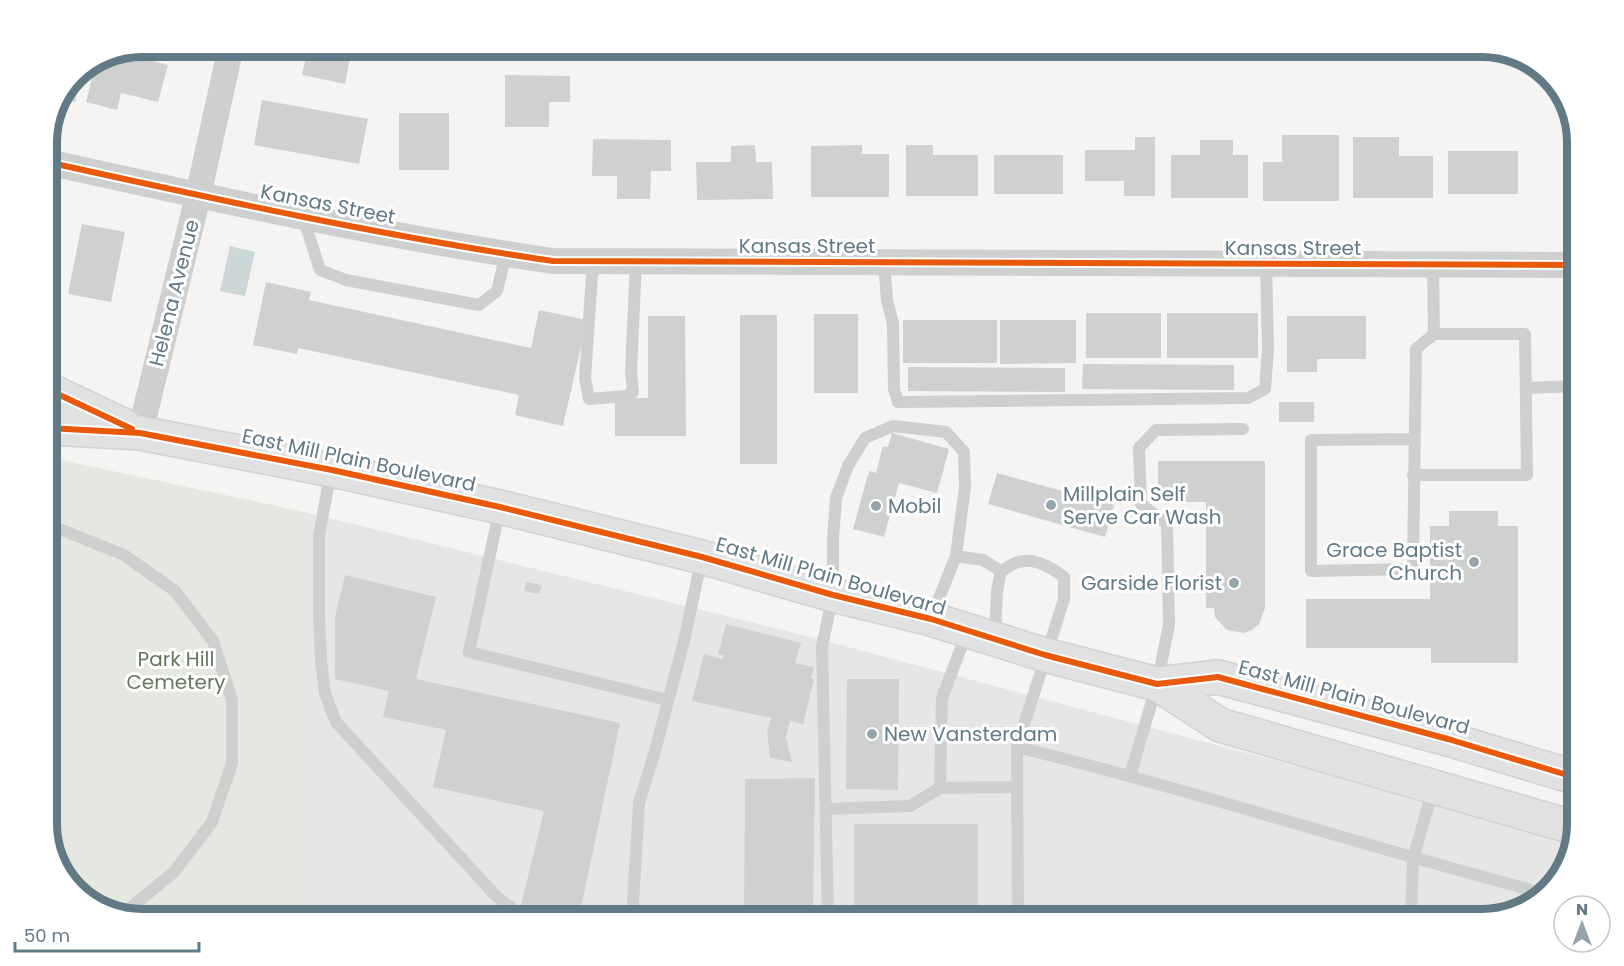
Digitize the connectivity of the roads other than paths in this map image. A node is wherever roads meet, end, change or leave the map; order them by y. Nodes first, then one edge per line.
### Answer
1 (229, 57) edge
2 (57, 164) edge
3 (198, 196) junction
4 (302, 216) junction
5 (506, 254) junction
6 (593, 261) junction
7 (636, 262) junction
8 (884, 263) junction
9 (1266, 264) junction
10 (1433, 265) junction
11 (1567, 265) edge
12 (1434, 334) junction
13 (1567, 386) edge
14 (1526, 388) junction
15 (57, 394) edge
16 (57, 429) edge
17 (1243, 429) dead end
18 (140, 433) junction
19 (1414, 439) junction
20 (332, 470) junction
21 (1413, 475) junction
22 (500, 507) junction
23 (57, 528) edge
24 (956, 556) junction
25 (702, 557) junction
26 (1001, 572) junction
27 (833, 595) junction
28 (931, 619) junction
29 (981, 636) junction
30 (1045, 655) junction
31 (1157, 684) junction
32 (668, 700) junction
33 (1017, 747) junction
34 (1567, 775) edge
35 (1130, 776) junction
36 (939, 788) junction
37 (1016, 788) junction
38 (1433, 788) junction
39 (827, 809) junction
40 (1567, 825) edge
41 (1413, 859) junction
42 (1528, 895) edge
43 (130, 908) edge
44 (512, 909) edge
45 (633, 909) edge
46 (828, 909) edge
47 (1018, 909) edge
48 (1411, 909) edge

1 - 3 street, Helena Avenue
2 - 3 street, Kansas Street
3 - 4 street, Kansas Street
3 - 18 street, Helena Avenue
4 - 5 street, Kansas Street
4 - 5 lane
5 - 6 street, Kansas Street
6 - 7 street, Kansas Street
6 - 7 lane
7 - 8 street, Kansas Street
8 - 9 street, Kansas Street
8 - 9 lane
9 - 10 street, Kansas Street
10 - 11 street, Kansas Street
10 - 12 lane
12 - 14 lane
12 - 19 lane
13 - 14 lane
14 - 21 lane
15 - 18 main road, East Mill Plain Boulevard
16 - 18 main road, East Mill Plain Boulevard
17 - 31 lane
18 - 20 main road, East Mill Plain Boulevard
19 - 21 lane
19 - 21 lane
20 - 22 main road, East Mill Plain Boulevard
20 - 44 lane
22 - 25 main road, East Mill Plain Boulevard
22 - 32 lane
23 - 43 lane
24 - 26 lane
24 - 27 lane
24 - 28 lane
25 - 27 main road, East Mill Plain Boulevard
25 - 32 lane
26 - 29 lane
26 - 30 lane
27 - 28 main road, East Mill Plain Boulevard
27 - 39 lane
28 - 29 main road, East Mill Plain Boulevard
29 - 30 main road, East Mill Plain Boulevard
29 - 36 lane
30 - 31 main road, East Mill Plain Boulevard
30 - 33 lane
31 - 34 main road, East Mill Plain Boulevard
31 - 35 lane
31 - 38 main road, East Mill Plain Boulevard
32 - 45 lane
33 - 35 lane
33 - 37 lane
35 - 41 lane
36 - 37 lane
36 - 39 lane
37 - 47 lane
38 - 40 main road, East Mill Plain Boulevard
38 - 41 lane
39 - 46 lane
41 - 42 lane
41 - 48 lane

